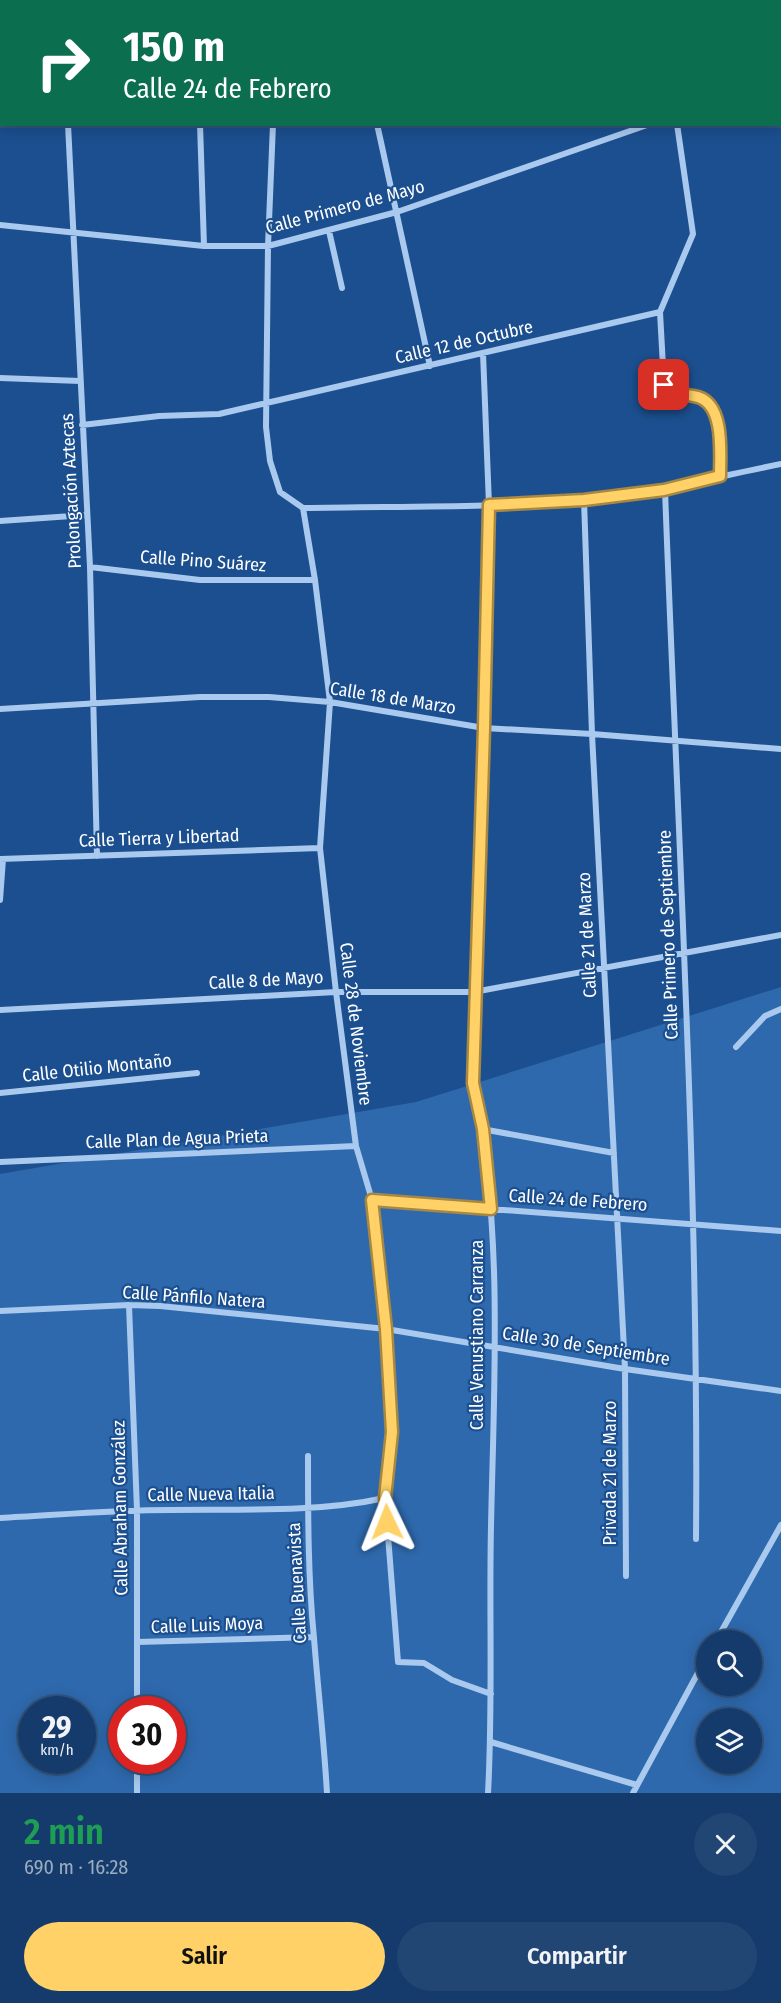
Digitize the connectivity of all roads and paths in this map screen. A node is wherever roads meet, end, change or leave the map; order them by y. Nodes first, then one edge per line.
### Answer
1 (68, 126) edge
2 (200, 126) edge
3 (273, 126) edge
4 (376, 126) edge
5 (644, 126) edge
6 (677, 126) edge
7 (397, 212) junction
8 (0, 225) edge
9 (329, 231) junction
10 (73, 234) junction
11 (204, 246) junction
12 (268, 246) junction
13 (342, 288) dead end
14 (660, 312) junction
15 (483, 353) junction
16 (430, 366) junction
17 (0, 378) edge
18 (80, 381) junction
19 (266, 403) junction
20 (82, 425) junction
21 (781, 464) edge
22 (720, 476) junction
23 (664, 490) junction
24 (584, 500) junction
25 (489, 505) junction
26 (303, 508) junction
27 (86, 515) junction
28 (0, 521) edge
29 (90, 567) junction
30 (315, 580) junction
31 (330, 702) junction
32 (93, 704) junction
33 (0, 709) edge
34 (484, 728) junction
35 (592, 734) junction
36 (674, 741) junction
37 (781, 749) edge
38 (320, 848) junction
39 (97, 856) junction
40 (2, 859) edge
41 (0, 900) edge
42 (781, 935) edge
43 (684, 953) junction
44 (603, 968) junction
45 (336, 992) junction
46 (474, 992) junction
47 (0, 1010) edge
48 (781, 1010) edge
49 (736, 1047) dead end
50 (197, 1073) dead end
51 (0, 1093) edge
52 (483, 1129) junction
53 (356, 1146) junction
54 (614, 1153) junction
55 (0, 1162) edge
56 (372, 1200) junction
57 (491, 1209) junction
58 (618, 1219) junction
59 (694, 1224) junction
60 (781, 1231) edge
61 (129, 1305) junction
62 (0, 1311) edge
63 (386, 1329) junction
64 (495, 1347) junction
65 (625, 1369) junction
66 (698, 1378) junction
67 (781, 1391) edge
68 (308, 1456) dead end
69 (385, 1498) junction
70 (308, 1508) junction
71 (137, 1510) junction
72 (0, 1518) edge
73 (781, 1525) edge
74 (696, 1539) dead end
75 (626, 1576) dead end
76 (722, 1630) edge
77 (314, 1637) junction
78 (137, 1642) junction
79 (696, 1676) edge
80 (490, 1694) junction
81 (137, 1696) edge
82 (491, 1742) junction
83 (137, 1774) edge
84 (637, 1785) junction
85 (138, 1793) edge
86 (327, 1793) edge
87 (488, 1793) edge
88 (633, 1793) edge

1 - 10 street, Prolongación Aztecas
2 - 11 street
3 - 12 street
4 - 7 street
5 - 7 street, Calle Primero de Mayo
6 - 14 street
7 - 9 street, Calle Primero de Mayo
7 - 16 street
8 - 10 street, Calle Primero de Mayo
9 - 12 street, Calle Primero de Mayo
9 - 13 street
10 - 11 street, Calle Primero de Mayo
10 - 18 street, Prolongación Aztecas
11 - 12 street, Calle Primero de Mayo
12 - 19 street
14 - 15 street, Calle 12 de Octubre
14 - 22 street
15 - 16 street, Calle 12 de Octubre
15 - 25 street, Calle Venustiano Carranza
16 - 19 street, Calle 12 de Octubre
17 - 18 street
18 - 20 street, Prolongación Aztecas
19 - 20 street, Calle 12 de Octubre
19 - 26 street
20 - 27 street, Prolongación Aztecas
21 - 22 street
22 - 23 street
23 - 24 street
23 - 36 street, Calle Primero de Septiembre
24 - 25 street
24 - 35 street, Calle 21 de Marzo
25 - 26 street
25 - 34 street, Calle Venustiano Carranza
26 - 30 street, Calle 28 de Noviembre
27 - 28 street
27 - 29 street, Prolongación Aztecas
29 - 30 street, Calle Pino Suárez
29 - 32 street, Prolongación Aztecas
30 - 31 street, Calle 28 de Noviembre
31 - 32 street, Calle 18 de Marzo
31 - 34 street, Calle 18 de Marzo
31 - 38 street, Calle 28 de Noviembre
32 - 33 street, Calle 18 de Marzo
32 - 39 street, Prolongación Aztecas
34 - 35 street, Calle 18 de Marzo
34 - 46 street, Calle Venustiano Carranza
35 - 36 street, Calle 18 de Marzo
35 - 44 street, Calle 21 de Marzo
36 - 37 street, Calle 18 de Marzo
36 - 43 street, Calle Primero de Septiembre
38 - 39 street, Calle Tierra y Libertad
38 - 45 street, Calle 28 de Noviembre
39 - 40 street, Calle Tierra y Libertad
40 - 41 street
42 - 43 street, Calle 8 de Mayo
43 - 44 street, Calle 8 de Mayo
43 - 59 street, Calle Primero de Septiembre
44 - 46 street, Calle 8 de Mayo
44 - 54 street, Calle 21 de Marzo
45 - 46 street, Calle 8 de Mayo
45 - 47 street, Calle 8 de Mayo
45 - 53 street, Calle 28 de Noviembre
46 - 52 street, Calle Venustiano Carranza
48 - 49 street
50 - 51 street, Calle Otilio Montaño
52 - 54 street
52 - 57 street, Calle Venustiano Carranza
53 - 55 street, Calle Plan de Agua Prieta
53 - 56 street, Calle 28 de Noviembre
54 - 58 street, Calle 21 de Marzo
56 - 57 street, Calle 24 de Febrero
56 - 63 street, Calle 28 de Noviembre
57 - 58 street, Calle 24 de Febrero
57 - 64 street, Calle Venustiano Carranza
58 - 59 street, Calle 24 de Febrero
58 - 65 street, Calle 21 de Marzo
59 - 60 street, Calle 24 de Febrero
59 - 66 street, Calle Primero de Septiembre
61 - 62 street, Calle Pánfilo Natera
61 - 63 street, Calle Pánfilo Natera
61 - 71 street, Calle Abraham González
63 - 64 street, Calle 30 de Septiembre
63 - 69 street, Calle 28 de Noviembre
64 - 65 street, Calle 30 de Septiembre
64 - 80 street, Calle Venustiano Carranza
65 - 66 street, Calle 30 de Septiembre
65 - 75 street, Privada 21 de Marzo
66 - 67 street, Calle 30 de Septiembre
66 - 74 street, Calle Primero de Septiembre
68 - 70 street, Calle Buenavista
69 - 70 street, Calle Nueva Italia
69 - 80 street, Calle 28 de Noviembre
70 - 71 street, Calle Nueva Italia
70 - 77 street, Calle Buenavista
71 - 72 street, Calle Nueva Italia
71 - 78 street, Calle Abraham González
73 - 76 street
77 - 78 street, Calle Luis Moya
77 - 86 street, Calle Buenavista
78 - 81 street, Calle Abraham González
79 - 84 street
80 - 82 street, Calle Venustiano Carranza
82 - 84 street
82 - 87 street, Calle Venustiano Carranza
83 - 85 street
84 - 88 street

